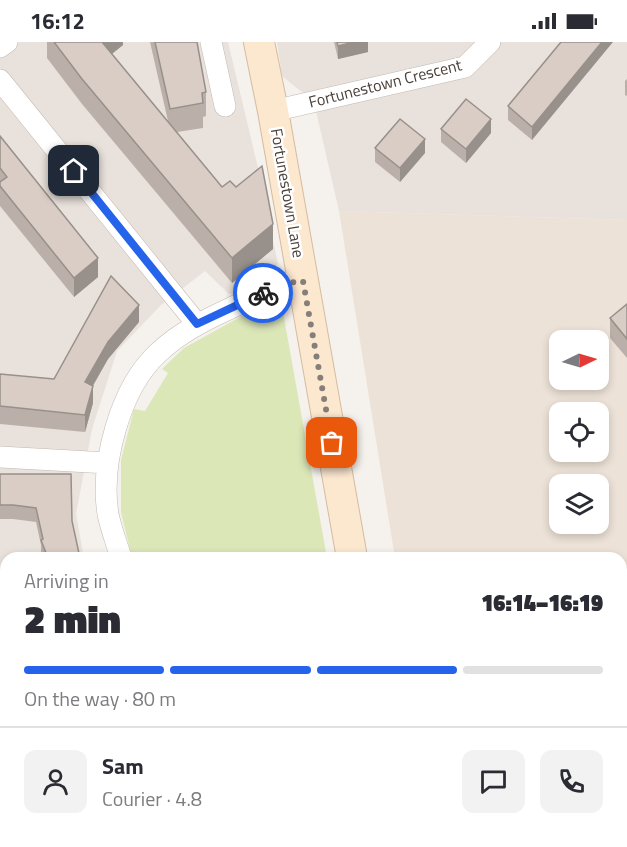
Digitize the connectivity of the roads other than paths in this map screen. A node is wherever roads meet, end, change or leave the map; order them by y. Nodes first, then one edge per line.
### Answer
1 (7, 42) edge
2 (211, 42) edge
3 (259, 42) edge
4 (490, 42) edge
5 (0, 47) edge
6 (0, 81) edge
7 (225, 106) dead end
8 (273, 111) junction
9 (303, 281) junction
10 (197, 324) junction
11 (0, 457) edge
12 (108, 463) junction
13 (119, 552) edge
14 (351, 552) edge

1 - 5 street
2 - 7 street
3 - 8 street, Fortunestown Lane
4 - 8 street, Fortunestown Crescent
6 - 10 street
8 - 9 street, Fortunestown Lane
9 - 10 street
9 - 14 street, Fortunestown Lane
10 - 12 street
11 - 12 street
12 - 13 street

